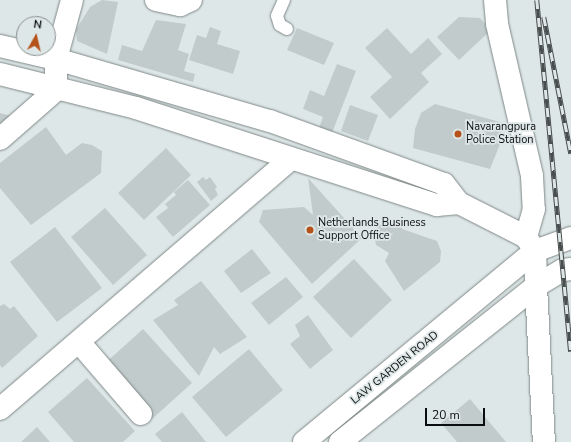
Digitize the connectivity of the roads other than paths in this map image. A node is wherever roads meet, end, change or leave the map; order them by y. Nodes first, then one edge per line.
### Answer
1 (72, 0) edge
2 (156, 0) edge
3 (191, 0) edge
4 (284, 0) edge
5 (494, 0) edge
6 (287, 29) dead end
7 (0, 46) edge
8 (56, 59) junction
9 (0, 74) edge
10 (56, 90) junction
11 (0, 139) edge
12 (291, 159) junction
13 (459, 203) junction
14 (571, 238) edge
15 (530, 244) junction
16 (571, 269) edge
17 (536, 286) junction
18 (79, 342) junction
19 (0, 409) edge
20 (141, 414) dead end
21 (304, 442) edge
22 (340, 442) edge
23 (544, 442) edge

1 - 8 main road
2 - 3 main road
4 - 6 lane
5 - 15 main road
7 - 8 main road
8 - 10 main road
8 - 13 main road
9 - 10 main road
10 - 11 main road
10 - 12 main road
12 - 13 main road
12 - 18 main road
13 - 15 main road
14 - 15 main road
15 - 17 main road
15 - 21 main road, LAW GARDEN ROAD
16 - 17 main road
17 - 22 main road
17 - 23 main road
18 - 19 main road
18 - 20 main road

